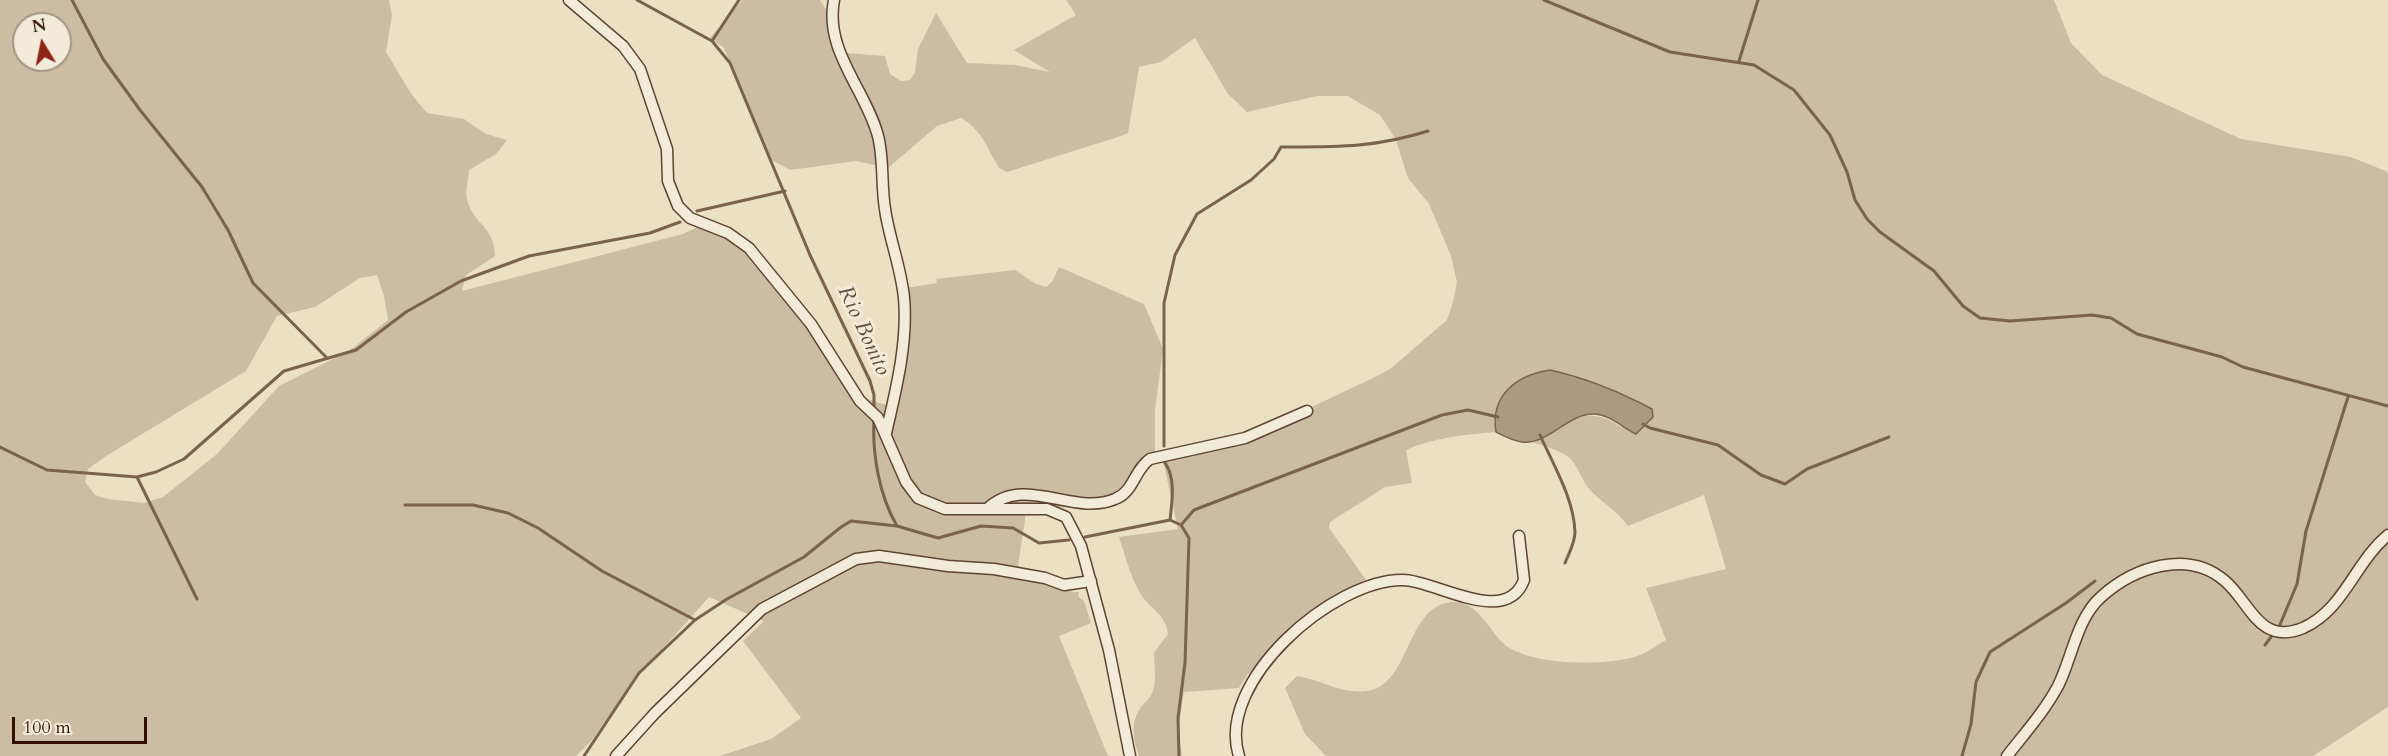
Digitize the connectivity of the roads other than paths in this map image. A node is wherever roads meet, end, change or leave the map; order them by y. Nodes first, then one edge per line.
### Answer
1 (569, 0) edge
2 (834, 0) edge
3 (1307, 411) dead end
4 (886, 433) junction
5 (987, 509) junction
6 (2388, 535) edge
7 (1519, 536) dead end
8 (1090, 581) junction
9 (616, 756) edge
10 (1130, 756) edge
11 (1239, 756) edge
12 (2007, 756) edge

1 - 4 street
2 - 4 street
3 - 5 street
4 - 5 street
5 - 8 street
6 - 12 street
7 - 11 street
8 - 9 street
8 - 10 street

